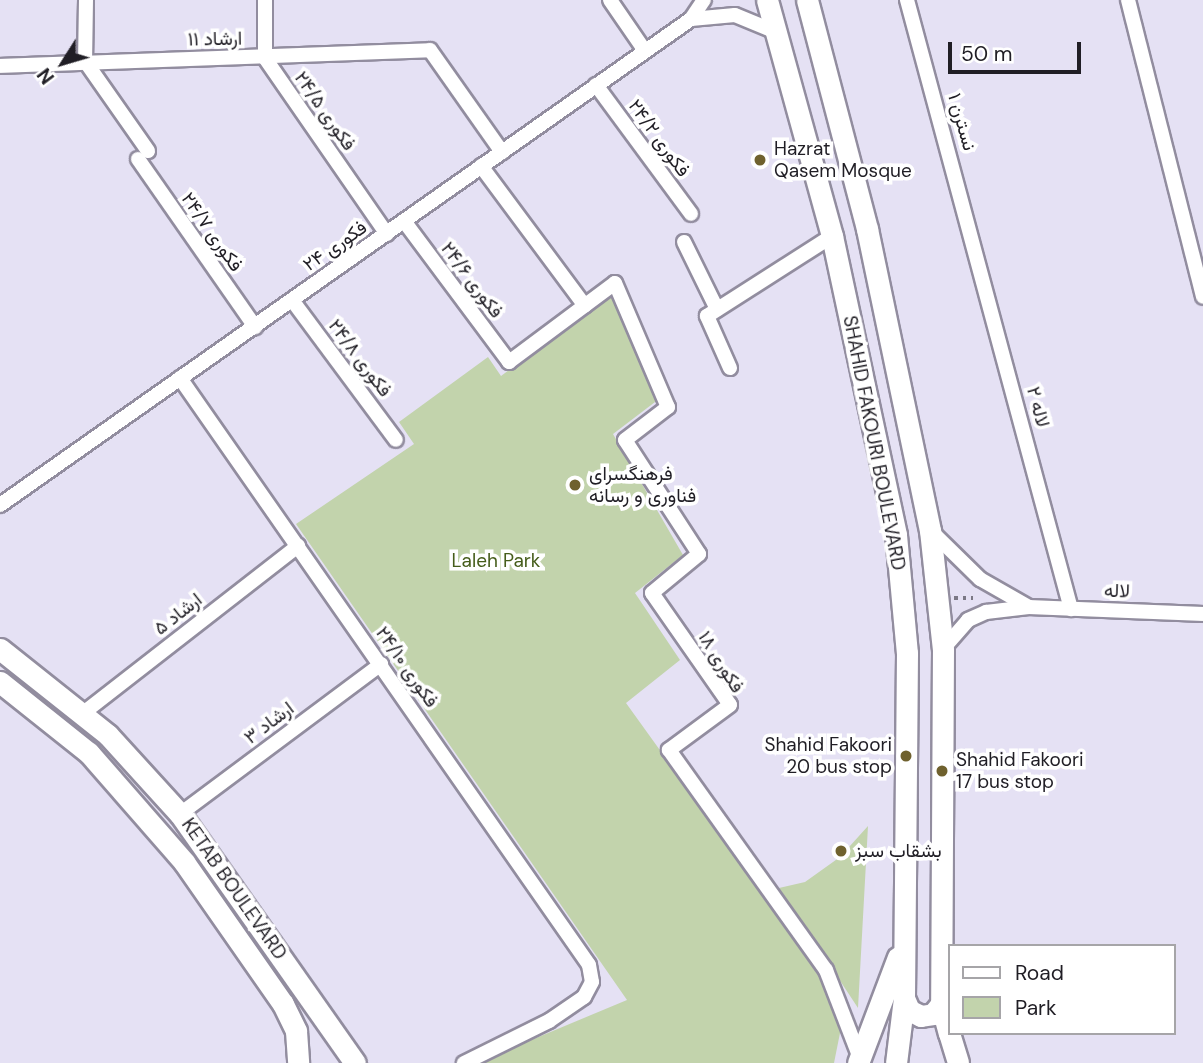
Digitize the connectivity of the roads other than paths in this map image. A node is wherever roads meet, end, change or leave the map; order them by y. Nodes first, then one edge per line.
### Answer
1 (86, 0) edge
2 (265, 0) edge
3 (610, 0) edge
4 (704, 0) edge
5 (767, 0) edge
6 (807, 0) edge
7 (907, 0) edge
8 (1128, 0) edge
9 (691, 19) junction
10 (776, 33) junction
11 (645, 51) junction
12 (265, 58) junction
13 (85, 61) junction
14 (0, 66) edge
15 (596, 85) junction
16 (502, 152) junction
17 (481, 166) junction
18 (691, 214) dead end
19 (968, 214) joint
20 (404, 220) junction
21 (387, 234) junction
22 (832, 236) junction
23 (684, 243) dead end
24 (1203, 297) edge
25 (292, 300) junction
26 (585, 306) junction
27 (712, 312) junction
28 (255, 327) junction
29 (730, 368) dead end
30 (180, 379) junction
31 (397, 440) dead end
32 (0, 505) edge
33 (930, 530) junction
34 (298, 546) junction
35 (1029, 607) junction
36 (1071, 609) junction
37 (1203, 614) edge
38 (0, 649) edge
39 (943, 649) junction
40 (381, 664) junction
41 (0, 682) edge
42 (82, 714) junction
43 (180, 814) junction
44 (905, 932) junction
45 (904, 999) junction
46 (941, 1004) junction
47 (948, 1029) edge
48 (950, 1035) edge
49 (860, 1061) edge
50 (298, 1063) edge
51 (355, 1063) edge
52 (464, 1063) edge
53 (896, 1063) edge
54 (958, 1063) edge

1 - 13 street
2 - 12 street
3 - 11 street
4 - 9 street
5 - 10 main road, SHAHID FAKOURI BOULEVARD
6 - 33 main road, SHAHID FAKOURI BOULEVARD
7 - 19 street, نسترن ۱
8 - 24 street
9 - 10 street
9 - 11 street, فکوری ۲۴
10 - 22 main road, SHAHID FAKOURI BOULEVARD
11 - 15 street, فکوری ۲۴
12 - 13 street, ارشاد ۱۱
12 - 16 street, ارشاد ۱۱
12 - 21 street, فکوری ۲۴/۵
13 - 14 street, ارشاد ۱۱
13 - 28 street, فکوری ۲۴/۷
15 - 16 street, فکوری ۲۴
15 - 18 street, فکوری ۲۴/۲
16 - 17 street, فکوری ۲۴
17 - 20 street, فکوری ۲۴
17 - 26 street
19 - 36 street, لاله ۲
20 - 21 street, فکوری ۲۴
20 - 26 street, فکوری ۲۴/۶
21 - 25 street, فکوری ۲۴
22 - 27 street
22 - 44 main road, SHAHID FAKOURI BOULEVARD
23 - 27 street
25 - 28 street, فکوری ۲۴
25 - 31 street, فکوری ۲۴/۸
26 - 49 street, فکوری ١٨
27 - 29 street
28 - 30 street, فکوری ۲۴
30 - 32 street, فکوری ۲۴
30 - 34 street, فکوری ۲۴/۱۰
33 - 35 street, لاله
33 - 39 main road, SHAHID FAKOURI BOULEVARD
34 - 40 street, فکوری ۲۴/۱۰
34 - 42 street, ارشاد ۵
35 - 36 street, لاله
35 - 39 street, لاله
36 - 37 street, لاله
38 - 42 main road, KETAB BOULEVARD
39 - 46 main road, SHAHID FAKOURI BOULEVARD
40 - 43 street, ارشاد ۳
40 - 52 street, فکوری ۲۴/۱۰
41 - 50 main road, KETAB BOULEVARD
42 - 43 main road, KETAB BOULEVARD
43 - 51 main road, KETAB BOULEVARD
44 - 45 main road, SHAHID FAKOURI BOULEVARD
44 - 49 main road
45 - 46 main road
45 - 53 main road, SHAHID FAKOURI BOULEVARD
46 - 47 main road, SHAHID FAKOURI BOULEVARD
48 - 54 main road, SHAHID FAKOURI BOULEVARD

